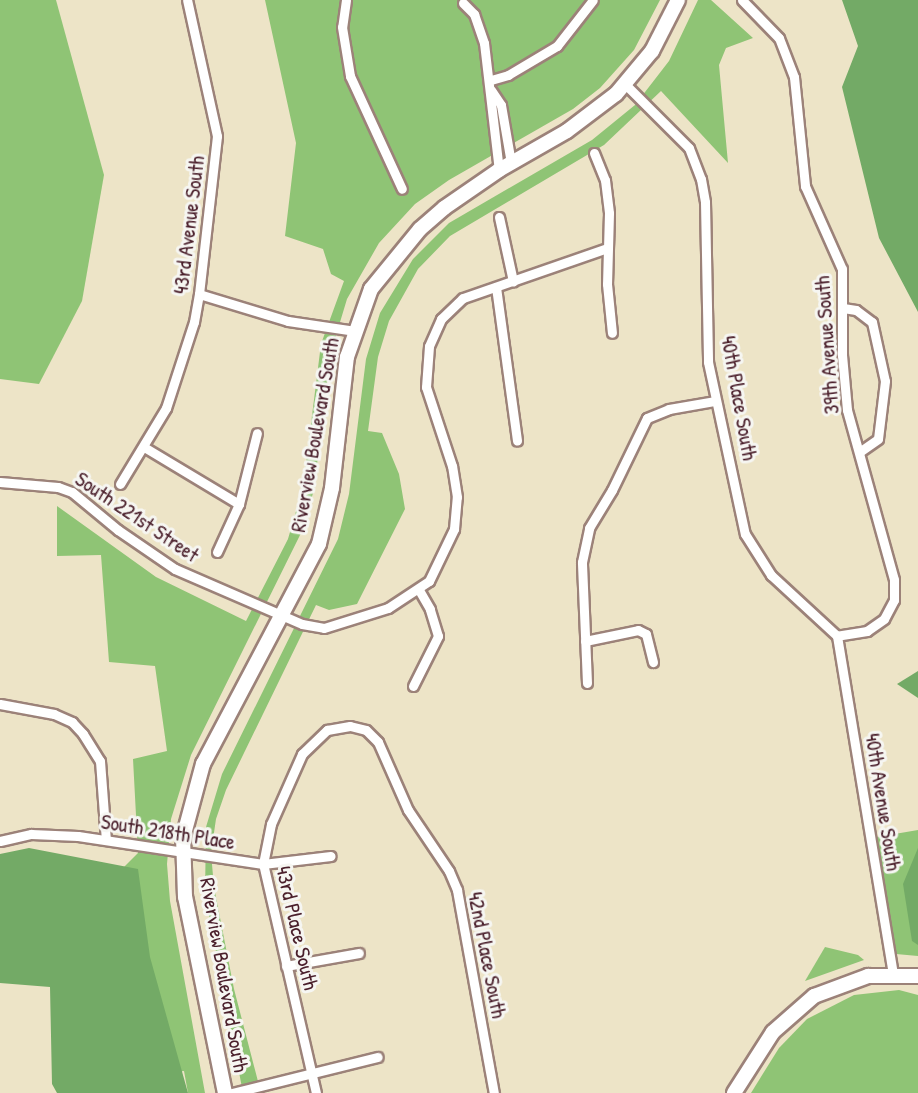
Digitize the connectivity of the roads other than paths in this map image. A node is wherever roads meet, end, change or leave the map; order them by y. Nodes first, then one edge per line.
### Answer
1 (187, 0) edge
2 (452, 0) edge
3 (593, 0) edge
4 (678, 0) edge
5 (742, 0) edge
6 (465, 2) edge
7 (344, 4) edge
8 (491, 85) junction
9 (626, 85) junction
10 (594, 153) dead end
11 (512, 163) junction
12 (499, 170) junction
13 (402, 189) dead end
14 (499, 218) dead end
15 (608, 248) junction
16 (513, 281) junction
17 (496, 287) junction
18 (199, 294) junction
19 (843, 308) junction
20 (355, 331) junction
21 (612, 333) dead end
22 (714, 400) junction
23 (257, 433) dead end
24 (517, 441) dead end
25 (144, 447) junction
26 (861, 451) junction
27 (0, 482) edge
28 (120, 484) dead end
29 (239, 504) junction
30 (217, 552) dead end
31 (419, 590) junction
32 (283, 616) junction
33 (837, 636) junction
34 (585, 640) junction
35 (653, 662) dead end
36 (587, 683) dead end
37 (413, 686) dead end
38 (0, 704) edge
39 (341, 726) joint
40 (106, 840) junction
41 (0, 841) edge
42 (183, 853) junction
43 (331, 856) dead end
44 (263, 864) junction
45 (359, 953) dead end
46 (286, 966) junction
47 (893, 974) junction
48 (918, 976) edge
49 (378, 1057) dead end
50 (311, 1072) junction
51 (225, 1093) edge
52 (232, 1093) edge
53 (316, 1093) edge
54 (494, 1093) edge
55 (734, 1093) edge

1 - 18 street, 43rd Avenue South
2 - 6 street
3 - 8 street
4 - 9 street, Riverview Boulevard South
5 - 19 street, 39th Avenue South
6 - 8 street
7 - 13 street
8 - 11 street
8 - 12 street
9 - 11 street, Riverview Boulevard South
9 - 22 street, 40th Place South
10 - 15 street
11 - 12 street, Riverview Boulevard South
12 - 20 street, Riverview Boulevard South
14 - 16 street
15 - 16 street
15 - 21 street
16 - 17 street
17 - 24 street
17 - 31 street
18 - 20 street
18 - 25 street, 43rd Avenue South
19 - 26 street, 39th Avenue South
19 - 26 street
20 - 32 street, Riverview Boulevard South
22 - 33 street, 40th Place South
22 - 34 street
23 - 29 street
25 - 28 street, 43rd Avenue South
25 - 29 street
26 - 33 street, 39th Avenue South
27 - 32 street, South 221st Street
29 - 30 street
31 - 32 street, South 221st Street
31 - 37 street
32 - 42 street, Riverview Boulevard South
33 - 47 street, 40th Avenue South
34 - 35 street
34 - 36 street
38 - 40 street
39 - 44 street, 43rd Place South
39 - 54 street, 42nd Place South
40 - 41 street, South 218th Place
40 - 42 street, South 218th Place
42 - 44 street, South 218th Place
42 - 51 street, Riverview Boulevard South
43 - 44 street, South 218th Place
44 - 46 street, 43rd Place South
45 - 46 street
46 - 50 street, 43rd Place South
47 - 48 street
47 - 55 street
49 - 50 street
50 - 52 street
50 - 53 street, 43rd Place South

